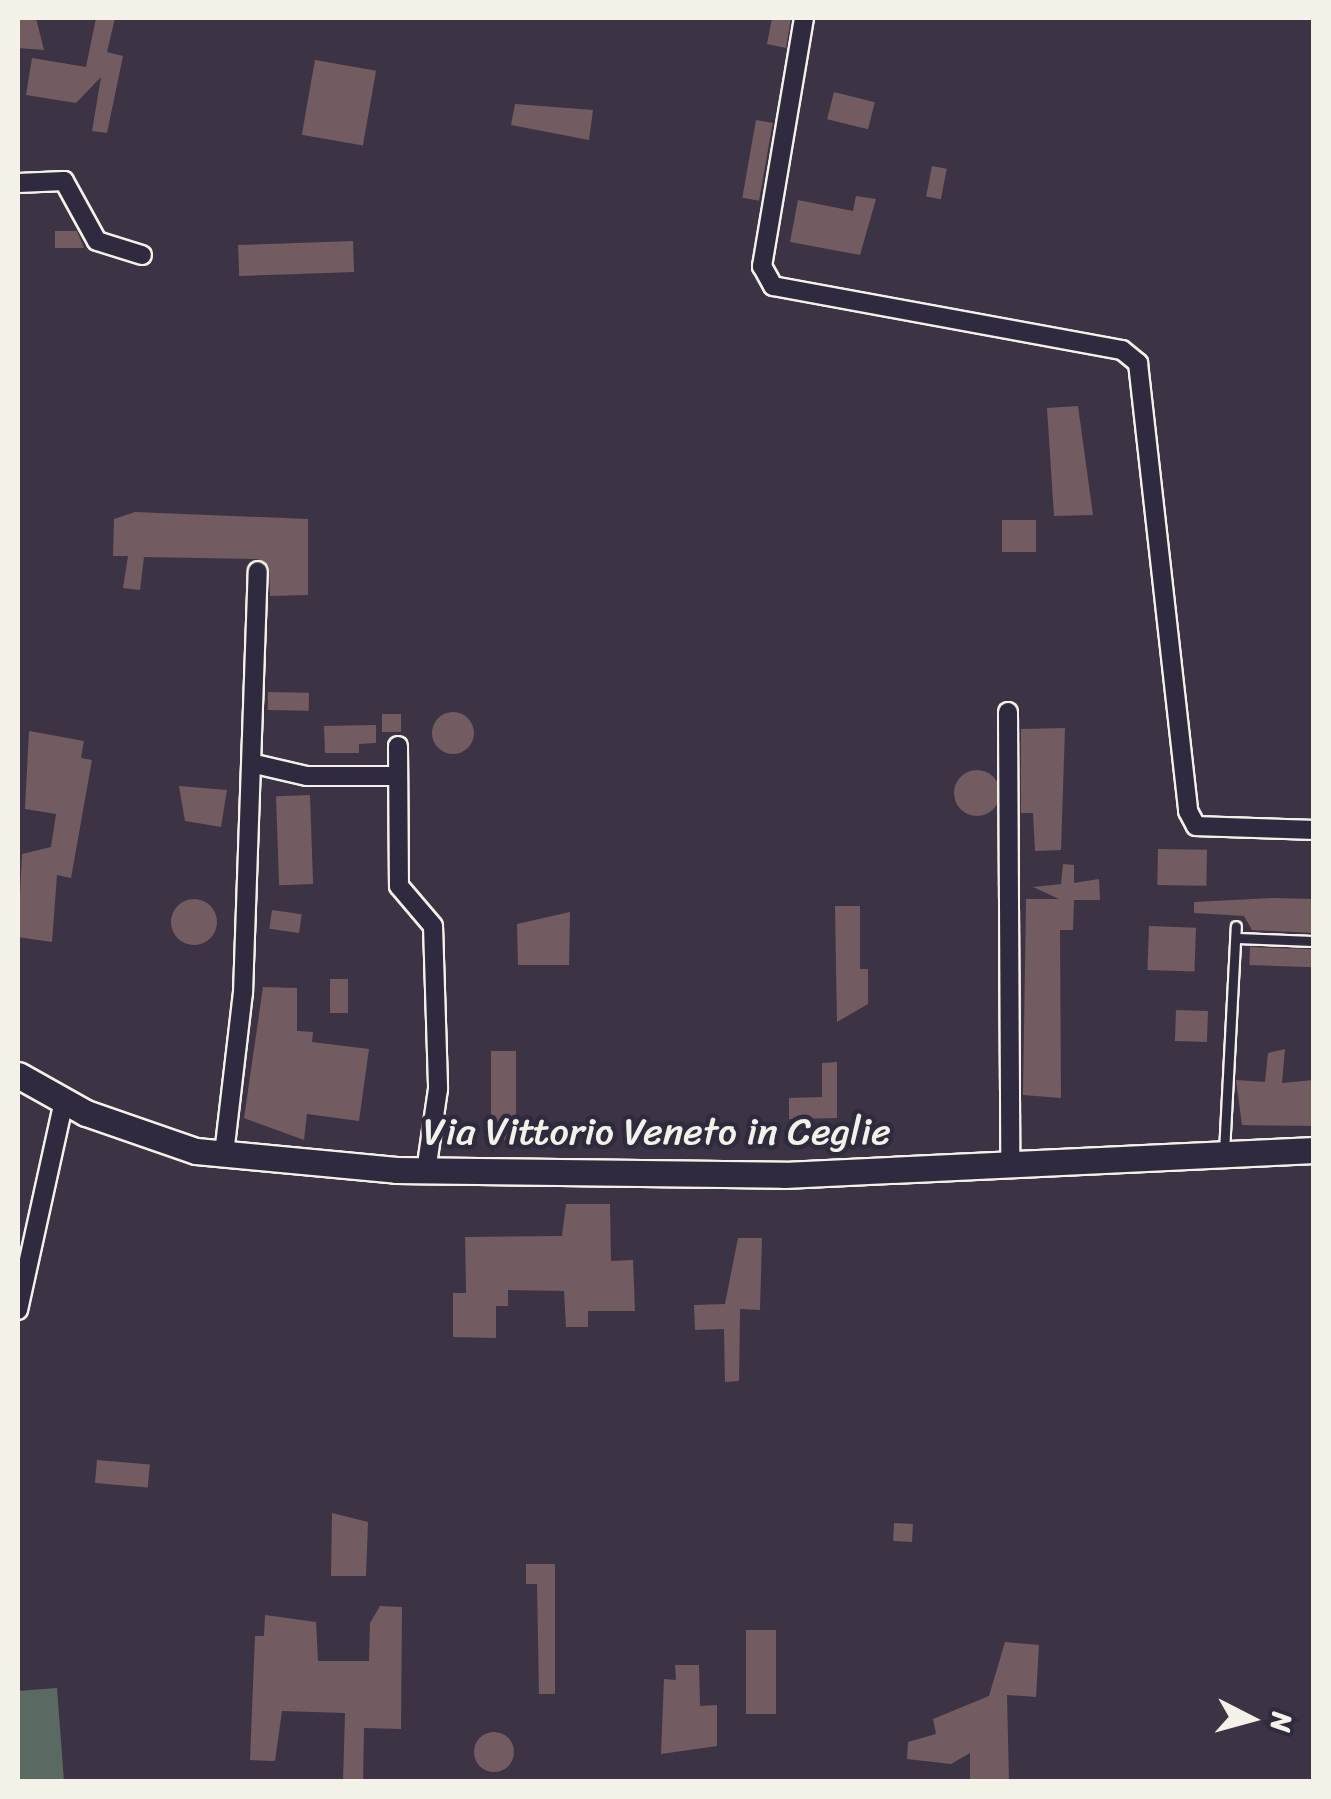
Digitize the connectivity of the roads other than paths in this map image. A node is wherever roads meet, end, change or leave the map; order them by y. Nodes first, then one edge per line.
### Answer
1 (804, 18) edge
2 (18, 183) edge
3 (142, 255) dead end
4 (258, 571) dead end
5 (1008, 712) dead end
6 (398, 746) dead end
7 (254, 764) junction
8 (396, 776) junction
9 (1314, 830) edge
10 (1236, 926) dead end
11 (1236, 938) junction
12 (1314, 941) edge
13 (18, 1076) edge
14 (64, 1101) junction
15 (1314, 1150) edge
16 (224, 1154) junction
17 (1224, 1155) junction
18 (1010, 1164) junction
19 (426, 1171) junction
20 (18, 1310) edge

1 - 9 street
2 - 3 street
4 - 7 street
5 - 18 street
6 - 8 street
7 - 8 street
7 - 16 street
8 - 19 street
10 - 11 lane
11 - 12 lane
11 - 17 lane
13 - 14 main road, Via Vittorio Veneto in Ceglie
14 - 16 main road, Via Vittorio Veneto in Ceglie
14 - 20 street
15 - 17 main road, Via Vittorio Veneto in Ceglie
16 - 19 main road, Via Vittorio Veneto in Ceglie
17 - 18 main road, Via Vittorio Veneto in Ceglie
18 - 19 main road, Via Vittorio Veneto in Ceglie

